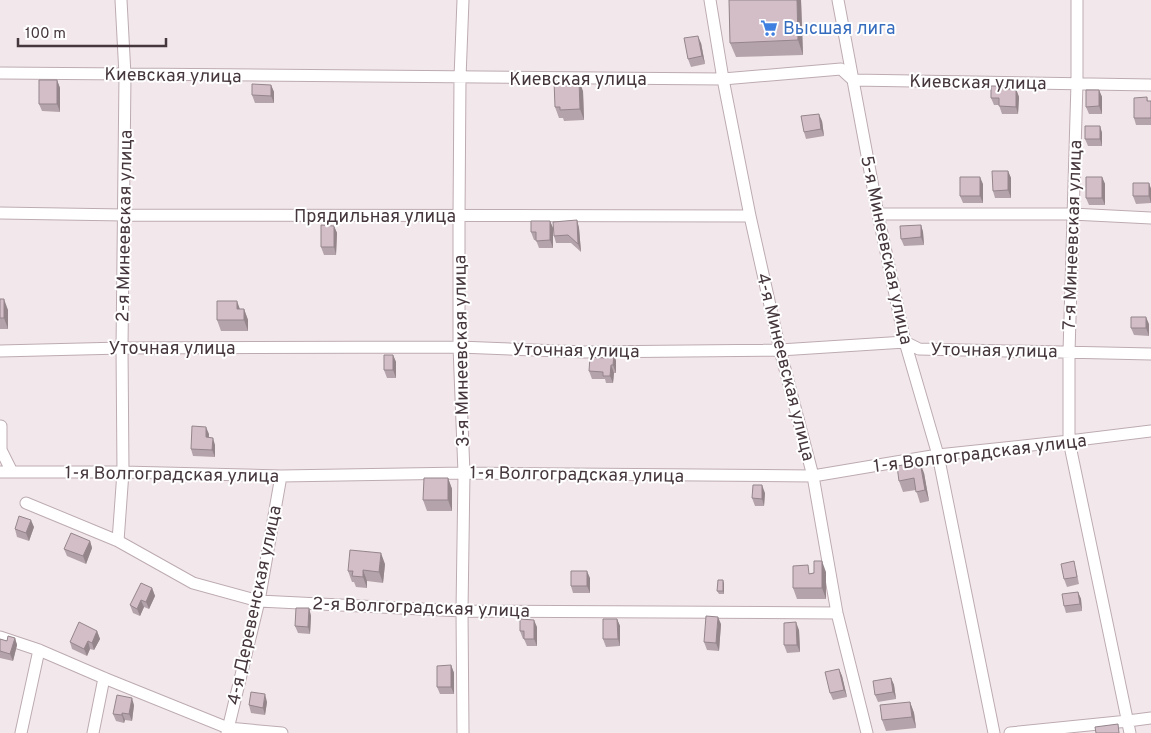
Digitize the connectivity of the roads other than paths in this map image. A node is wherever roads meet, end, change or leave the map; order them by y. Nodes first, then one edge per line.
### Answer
1 (121, 0) edge
2 (463, 0) edge
3 (710, 0) edge
4 (838, 0) edge
5 (1077, 0) edge
6 (0, 74) edge
7 (125, 75) junction
8 (460, 78) junction
9 (723, 79) junction
10 (853, 80) junction
11 (1077, 83) junction
12 (1151, 86) edge
13 (0, 213) edge
14 (878, 214) junction
15 (1072, 214) junction
16 (124, 215) junction
17 (459, 216) junction
18 (750, 216) junction
19 (1151, 218) edge
20 (905, 342) junction
21 (460, 347) junction
22 (122, 348) junction
23 (780, 350) junction
24 (0, 352) edge
25 (1069, 352) junction
26 (1151, 354) edge
27 (0, 426) edge
28 (1151, 431) edge
29 (1069, 441) junction
30 (938, 455) junction
31 (0, 472) edge
32 (12, 472) junction
33 (123, 472) junction
34 (464, 473) junction
35 (281, 476) junction
36 (813, 476) junction
37 (26, 503) dead end
38 (118, 541) junction
39 (259, 601) junction
40 (462, 611) junction
41 (837, 613) junction
42 (0, 637) edge
43 (39, 650) junction
44 (104, 678) junction
45 (1151, 718) edge
46 (1129, 727) edge
47 (227, 730) edge
48 (21, 733) edge
49 (94, 733) edge
50 (282, 733) edge
51 (463, 733) edge
52 (867, 733) edge
53 (994, 733) edge
54 (1010, 733) edge

1 - 7 street, 2-я Минеевская улица
2 - 8 street, 3-я Минеевская улица
3 - 9 street, 4-я Минеевская улица
4 - 10 street, 5-я Минеевская улица
5 - 11 street, 7-я Минеевская улица
6 - 7 street, Киевская улица
7 - 8 street, Киевская улица
7 - 16 street, 2-я Минеевская улица
8 - 9 street, Киевская улица
8 - 17 street, 3-я Минеевская улица
9 - 10 street, Киевская улица
9 - 18 street, 4-я Минеевская улица
10 - 11 street, Киевская улица
10 - 14 street, 5-я Минеевская улица
11 - 12 street, Киевская улица
11 - 15 street, 7-я Минеевская улица
13 - 16 street, Прядильная улица
14 - 15 street
14 - 20 street, 5-я Минеевская улица
15 - 19 street
15 - 25 street, 7-я Минеевская улица
16 - 17 street, Прядильная улица
16 - 22 street, 2-я Минеевская улица
17 - 18 street, Прядильная улица
17 - 21 street, 3-я Минеевская улица
18 - 23 street, 4-я Минеевская улица
20 - 23 street, Уточная улица
20 - 25 street, Уточная улица
20 - 30 street, 5-я Минеевская улица
21 - 22 street, Уточная улица
21 - 23 street, Уточная улица
21 - 34 street, 3-я Минеевская улица
22 - 24 street, Уточная улица
22 - 33 street, 2-я Минеевская улица
23 - 36 street, 4-я Минеевская улица
25 - 26 street, Уточная улица
25 - 29 street, 7-я Минеевская улица
27 - 32 street
28 - 29 street, 1-я Волгоградская улица
29 - 30 street, 1-я Волгоградская улица
29 - 46 street, 7-я Минеевская улица
30 - 36 street, 1-я Волгоградская улица
30 - 53 street, 5-я Минеевская улица
31 - 32 street, 1-я Волгоградская улица
32 - 33 street, 1-я Волгоградская улица
33 - 35 street, 1-я Волгоградская улица
33 - 38 street, 2-я Минеевская улица
34 - 35 street, 1-я Волгоградская улица
34 - 36 street, 1-я Волгоградская улица
34 - 40 street, 3-я Минеевская улица
35 - 39 street, 4-я Деревенская улица
36 - 41 street, 4-я Минеевская улица
37 - 38 street, 2-я Волгоградская улица
38 - 39 street, 2-я Волгоградская улица
39 - 40 street, 2-я Волгоградская улица
39 - 47 street, 4-я Деревенская улица
40 - 41 street, 2-я Волгоградская улица
40 - 51 street, 3-я Минеевская улица
41 - 52 street, 4-я Минеевская улица
42 - 43 street
43 - 44 street
43 - 48 street
44 - 47 street
44 - 49 street
45 - 46 street
46 - 54 street
47 - 50 street

